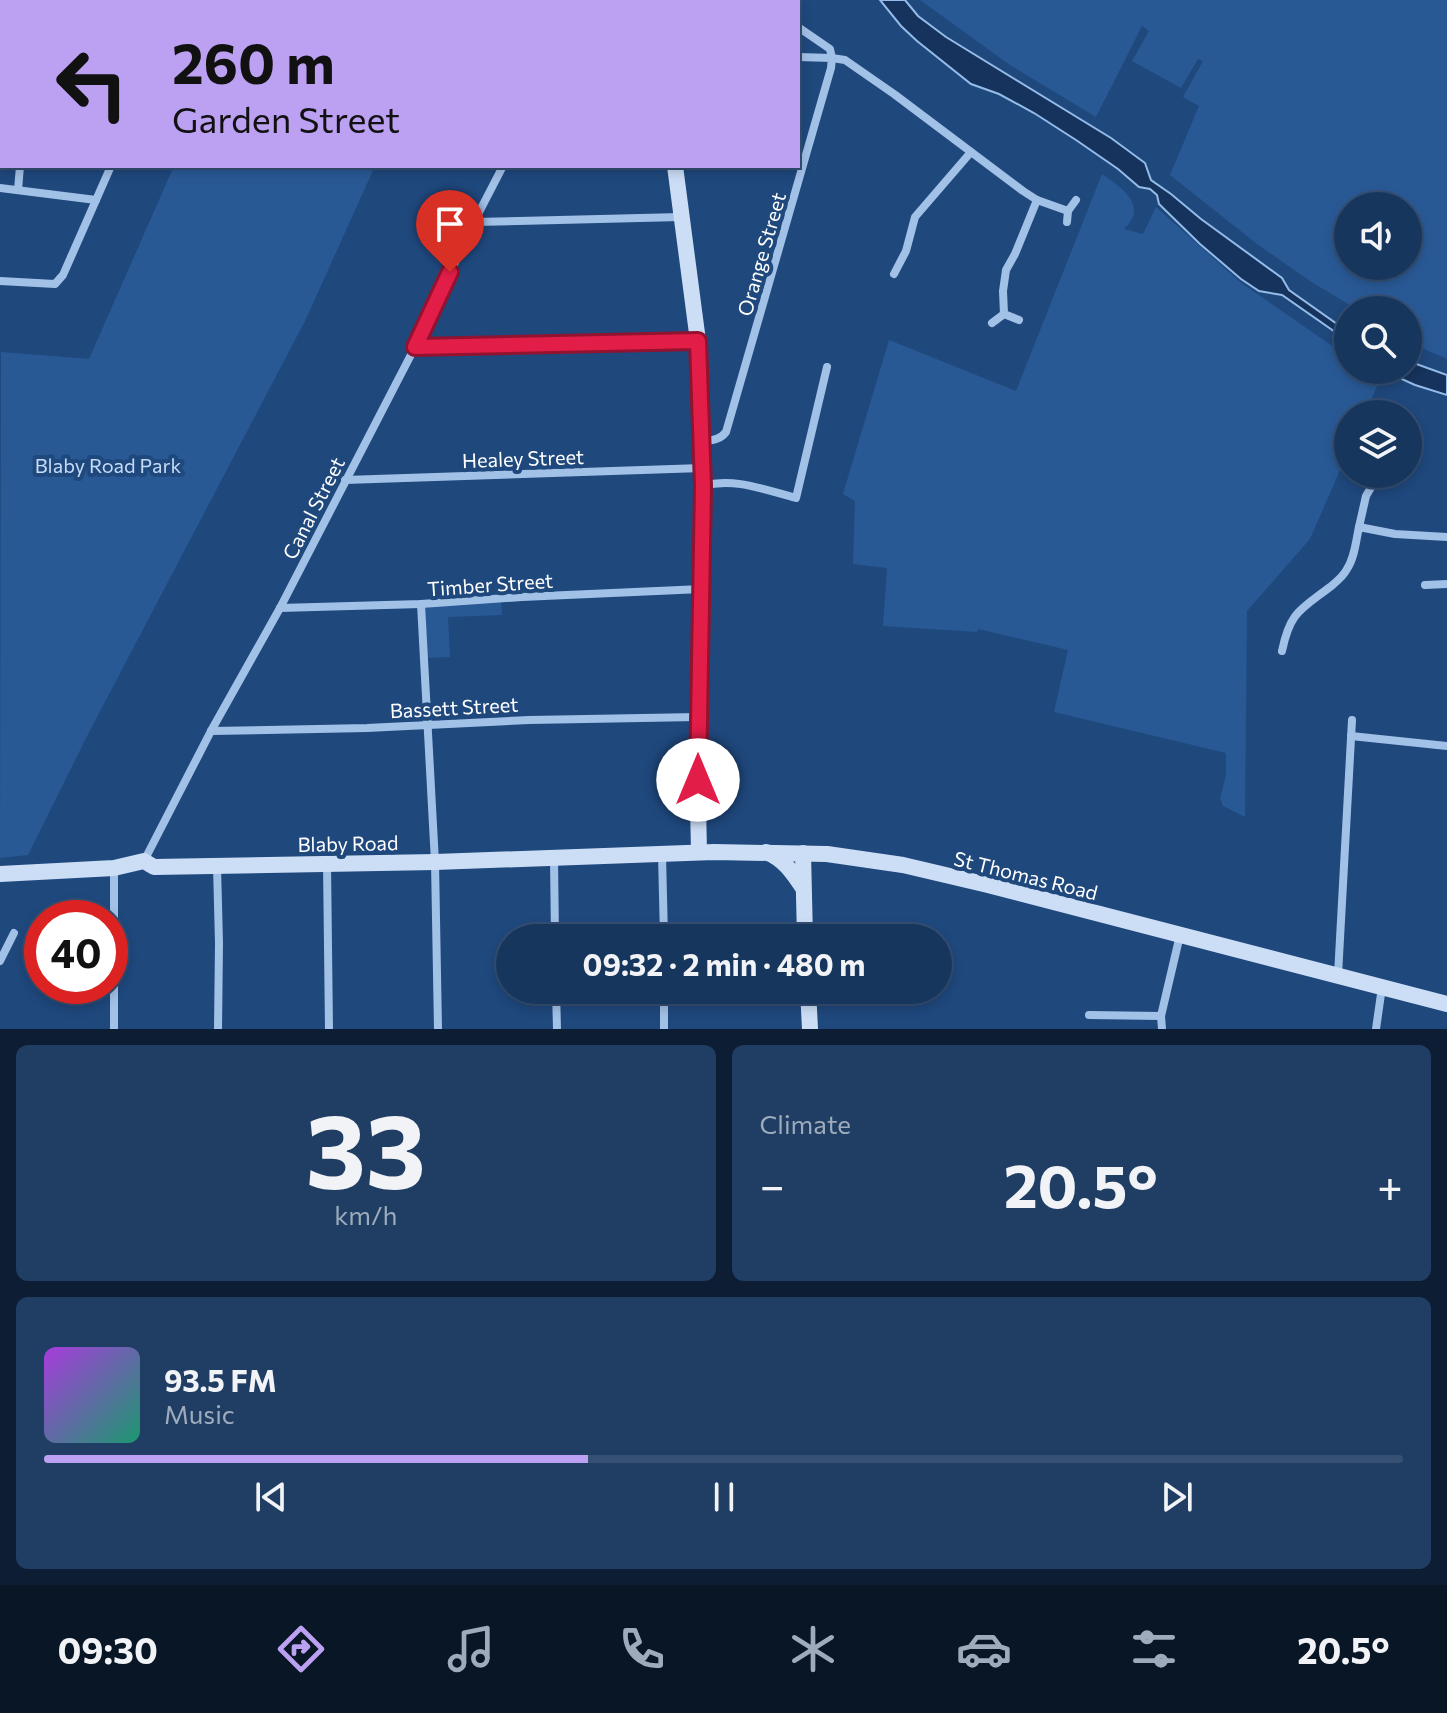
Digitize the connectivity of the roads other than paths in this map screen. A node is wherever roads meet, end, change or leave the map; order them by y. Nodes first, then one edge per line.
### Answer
1 (800, 28) edge
2 (800, 57) edge
3 (832, 58) junction
4 (971, 152) junction
5 (20, 168) edge
6 (110, 168) edge
7 (502, 168) edge
8 (675, 168) edge
9 (0, 188) edge
10 (18, 190) junction
11 (96, 200) junction
12 (1037, 200) junction
13 (1076, 200) dead end
14 (1068, 211) junction
15 (682, 217) junction
16 (474, 222) junction
17 (1067, 222) dead end
18 (894, 274) dead end
19 (0, 281) edge
20 (1004, 314) junction
21 (1019, 320) dead end
22 (992, 323) dead end
23 (698, 341) junction
24 (415, 347) junction
25 (827, 367) dead end
26 (702, 442) junction
27 (702, 468) junction
28 (345, 480) junction
29 (703, 486) junction
30 (1371, 488) edge
31 (1359, 527) junction
32 (1447, 537) edge
33 (1447, 584) edge
34 (1425, 585) dead end
35 (702, 589) junction
36 (421, 604) junction
37 (280, 608) junction
38 (1282, 651) dead end
39 (698, 717) junction
40 (1352, 720) dead end
41 (428, 724) junction
42 (211, 731) junction
43 (1351, 736) junction
44 (1447, 746) edge
45 (699, 852) junction
46 (765, 852) junction
47 (662, 853) junction
48 (803, 853) junction
49 (554, 858) junction
50 (144, 861) junction
51 (435, 862) junction
52 (327, 863) junction
53 (217, 866) junction
54 (114, 868) junction
55 (0, 874) edge
56 (803, 888) junction
57 (555, 924) edge
58 (664, 924) edge
59 (804, 924) edge
60 (14, 933) dead end
61 (1180, 935) junction
62 (0, 961) edge
63 (1338, 976) junction
64 (1382, 986) junction
65 (556, 1004) edge
66 (664, 1004) edge
67 (809, 1004) edge
68 (1447, 1004) edge
69 (1089, 1015) dead end
70 (1161, 1016) junction
71 (114, 1029) edge
72 (218, 1029) edge
73 (329, 1029) edge
74 (438, 1029) edge
75 (557, 1029) edge
76 (664, 1029) edge
77 (810, 1029) edge
78 (1162, 1029) edge
79 (1376, 1029) edge

1 - 3 street
2 - 3 street
3 - 4 street
3 - 26 street, Orange Street
4 - 12 street
4 - 18 street
5 - 10 street
6 - 11 street
7 - 16 street, Canal Street
8 - 15 main road
9 - 10 street
10 - 11 street
11 - 19 street
12 - 14 street
12 - 20 street
13 - 14 street
14 - 17 street
15 - 16 street
15 - 23 main road
16 - 24 street, Canal Street
20 - 21 street
20 - 22 street
23 - 24 street
23 - 26 main road
24 - 28 street, Canal Street
25 - 29 street
26 - 27 main road
27 - 28 street, Healey Street
27 - 29 main road
28 - 37 street, Canal Street
29 - 35 main road
30 - 31 street
31 - 32 street
31 - 38 street
33 - 34 street
35 - 36 street, Timber Street
35 - 39 main road
36 - 37 street, Timber Street
36 - 41 street
37 - 42 street, Canal Street
39 - 41 street, Bassett Street
39 - 45 main road
40 - 43 street
41 - 42 street, Bassett Street
41 - 51 street
42 - 50 street, Canal Street
43 - 44 street
43 - 63 street
45 - 46 main road, St Thomas Road
45 - 47 main road, Blaby Road
46 - 48 main road, St Thomas Road
46 - 56 main road
47 - 49 main road, Blaby Road
47 - 58 street
48 - 56 main road
48 - 61 main road, St Thomas Road
49 - 51 main road, Blaby Road
49 - 57 street
50 - 53 main road, Blaby Road
50 - 54 main road, Blaby Road
51 - 52 main road, Blaby Road
51 - 74 street
52 - 53 main road, Blaby Road
52 - 73 street
53 - 72 street
54 - 55 main road, Blaby Road
54 - 71 street
56 - 59 main road
60 - 62 street
61 - 63 main road, St Thomas Road
61 - 70 street
63 - 64 main road, St Thomas Road
64 - 68 main road, St Thomas Road
64 - 79 street
65 - 75 street
66 - 76 street
67 - 77 main road
69 - 70 street
70 - 78 street

